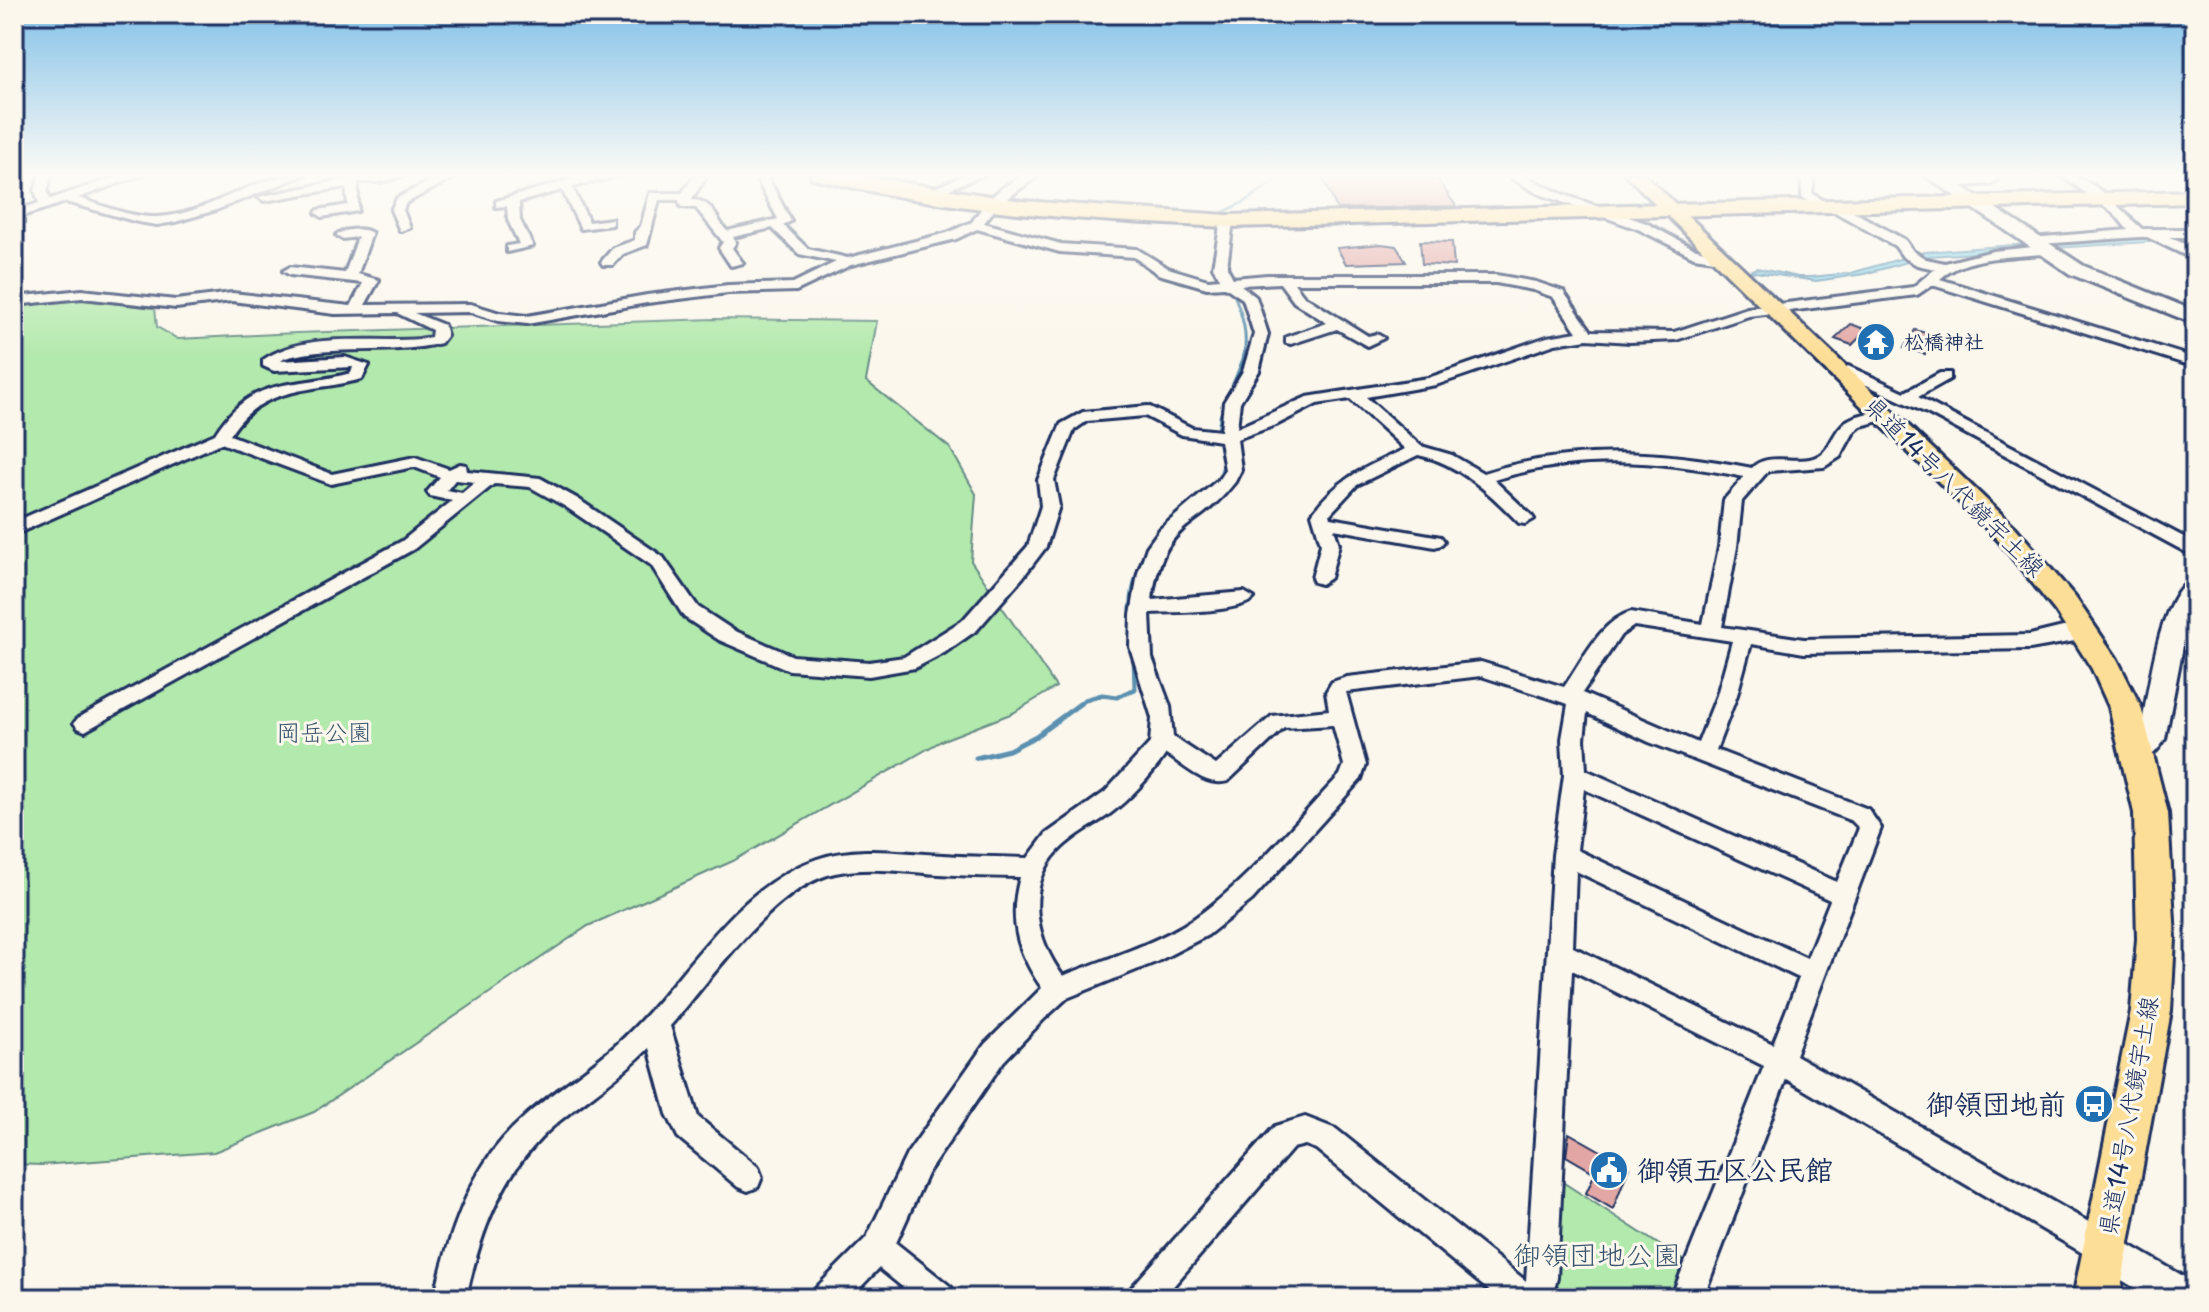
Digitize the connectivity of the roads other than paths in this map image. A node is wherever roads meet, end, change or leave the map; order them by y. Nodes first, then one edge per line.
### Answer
1 (365, 235) edge
2 (522, 235) edge
3 (641, 235) edge
4 (725, 235) edge
5 (787, 235) edge
6 (953, 235) edge
7 (1013, 235) edge
8 (1225, 235) edge
9 (1657, 235) edge
10 (1698, 235) edge
11 (1885, 235) edge
12 (2022, 235) edge
13 (2163, 235) edge
14 (2152, 236) junction
15 (542, 243) dead end
16 (527, 246) junction
17 (2037, 246) junction
18 (512, 249) dead end
19 (2195, 255) edge
20 (1720, 257) junction
21 (608, 262) dead end
22 (846, 262) junction
23 (736, 263) dead end
24 (1945, 267) junction
25 (290, 271) dead end
26 (350, 278) junction
27 (1284, 279) junction
28 (1930, 280) junction
29 (1373, 281) junction
30 (1230, 284) junction
31 (1355, 297) dead end
32 (14, 301) edge
33 (403, 309) junction
34 (1772, 309) junction
35 (355, 310) junction
36 (2195, 318) edge
37 (1338, 324) junction
38 (1587, 335) junction
39 (1291, 340) dead end
40 (1368, 342) dead end
41 (2195, 363) edge
42 (1848, 371) dead end
43 (1945, 376) dead end
44 (1353, 393) junction
45 (1896, 406) junction
46 (221, 437) junction
47 (1228, 437) junction
48 (1416, 450) junction
49 (494, 472) junction
50 (1755, 474) junction
51 (451, 475) junction
52 (1481, 479) junction
53 (465, 499) junction
54 (1525, 519) dead end
55 (1325, 522) junction
56 (14, 529) edge
57 (1435, 541) dead end
58 (2195, 551) edge
59 (1321, 578) dead end
60 (2195, 585) edge
61 (1244, 598) dead end
62 (1142, 607) junction
63 (1711, 632) junction
64 (2085, 633) junction
65 (1743, 637) junction
66 (1574, 698) junction
67 (1341, 717) junction
68 (85, 723) dead end
69 (1162, 740) junction
70 (2135, 752) junction
71 (1704, 754) junction
72 (1575, 775) junction
73 (1565, 855) junction
74 (1033, 868) junction
75 (1843, 895) junction
76 (1561, 953) junction
77 (1815, 974) junction
78 (1058, 990) junction
79 (656, 1025) junction
80 (1780, 1061) junction
81 (748, 1177) dead end
82 (878, 1248) junction
83 (2104, 1248) junction
84 (450, 1298) edge
85 (828, 1298) edge
86 (940, 1298) edge
87 (1143, 1298) edge
88 (1522, 1298) edge
89 (1536, 1298) edge
90 (1687, 1298) edge
91 (2096, 1298) edge
92 (2185, 1298) edge

1 - 26 street
2 - 16 street
3 - 21 street
4 - 23 street
5 - 22 street
6 - 22 street
7 - 30 street
8 - 30 street
9 - 20 street
10 - 20 main road, 県道14号八代鏡宇土線
11 - 24 street
12 - 17 main road
13 - 14 street
14 - 17 street
14 - 19 street
15 - 16 street
16 - 18 street
17 - 24 street
17 - 36 main road
20 - 34 main road, 県道14号八代鏡宇土線
22 - 33 street
24 - 28 street
25 - 26 street
26 - 35 street
27 - 29 street
27 - 30 street
27 - 37 street
28 - 34 street
28 - 41 street
29 - 31 street
29 - 38 street
30 - 47 street
32 - 35 street
33 - 35 street
33 - 46 street
34 - 38 street
34 - 45 main road, 県道14号八代鏡宇土線
37 - 39 street
37 - 40 street
38 - 44 street
42 - 45 street
43 - 45 street
44 - 47 street
44 - 48 street
45 - 50 street
45 - 58 street
45 - 64 main road, 県道14号八代鏡宇土線
46 - 51 street
46 - 56 street
47 - 49 street
47 - 62 street
48 - 52 street
48 - 55 street
49 - 51 street
49 - 53 street
50 - 52 street
50 - 63 street
51 - 53 street
52 - 54 street
53 - 68 street
55 - 57 street
55 - 59 street
60 - 70 street
61 - 62 street
62 - 69 street
63 - 65 street
63 - 66 street
64 - 65 street
64 - 70 main road, 県道14号八代鏡宇土線
65 - 71 street
66 - 67 street
66 - 71 street
66 - 72 street
67 - 69 street
67 - 78 street
69 - 74 street
70 - 83 main road, 県道14号八代鏡宇土線
71 - 75 street
72 - 73 street
72 - 75 street
73 - 76 street
73 - 77 street
74 - 78 street
74 - 79 street
75 - 77 street
76 - 80 street
76 - 89 street
77 - 80 street
78 - 82 street
79 - 81 street
79 - 84 street
80 - 83 street
80 - 90 street
82 - 85 street
82 - 86 street
83 - 91 main road, 県道14号八代鏡宇土線
83 - 92 street
87 - 88 street

